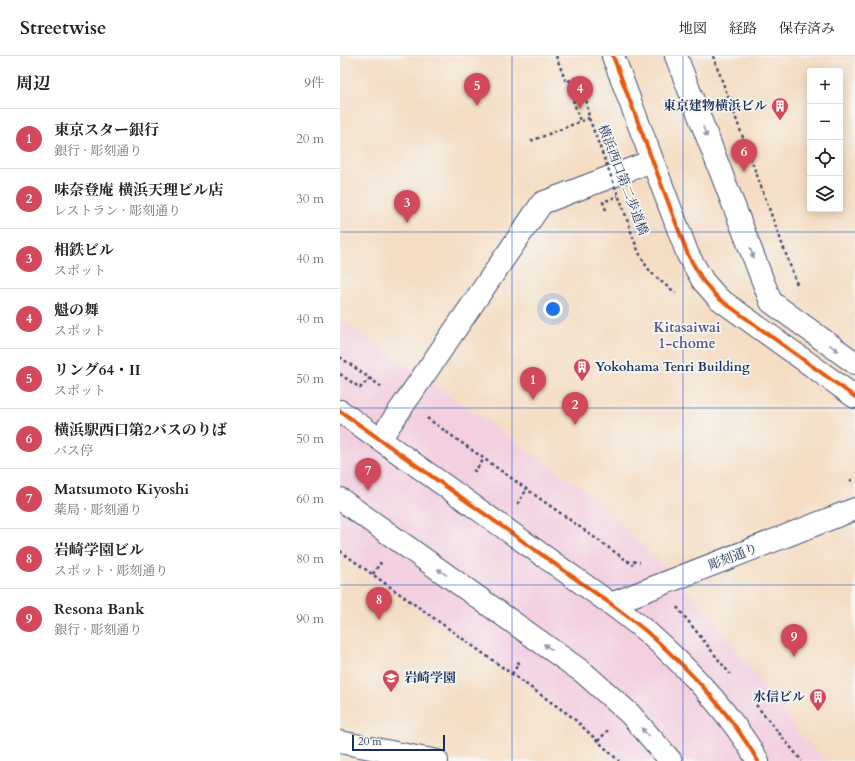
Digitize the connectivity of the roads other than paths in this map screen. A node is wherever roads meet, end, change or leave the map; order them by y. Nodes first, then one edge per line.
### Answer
1 (613, 56) edge
2 (676, 56) edge
3 (652, 160) junction
4 (855, 363) edge
5 (855, 397) edge
6 (340, 411) edge
7 (380, 439) junction
8 (340, 499) edge
9 (855, 509) edge
10 (611, 604) junction
11 (340, 742) edge
12 (437, 761) edge
13 (672, 761) edge
14 (758, 761) edge

1 - 3 street
2 -> 4 street
3 - 5 street
3 - 7 street
6 - 7 street
7 - 10 street
13 -> 8 street
9 - 10 street, 彫刻通り
10 - 14 street
11 - 12 street

